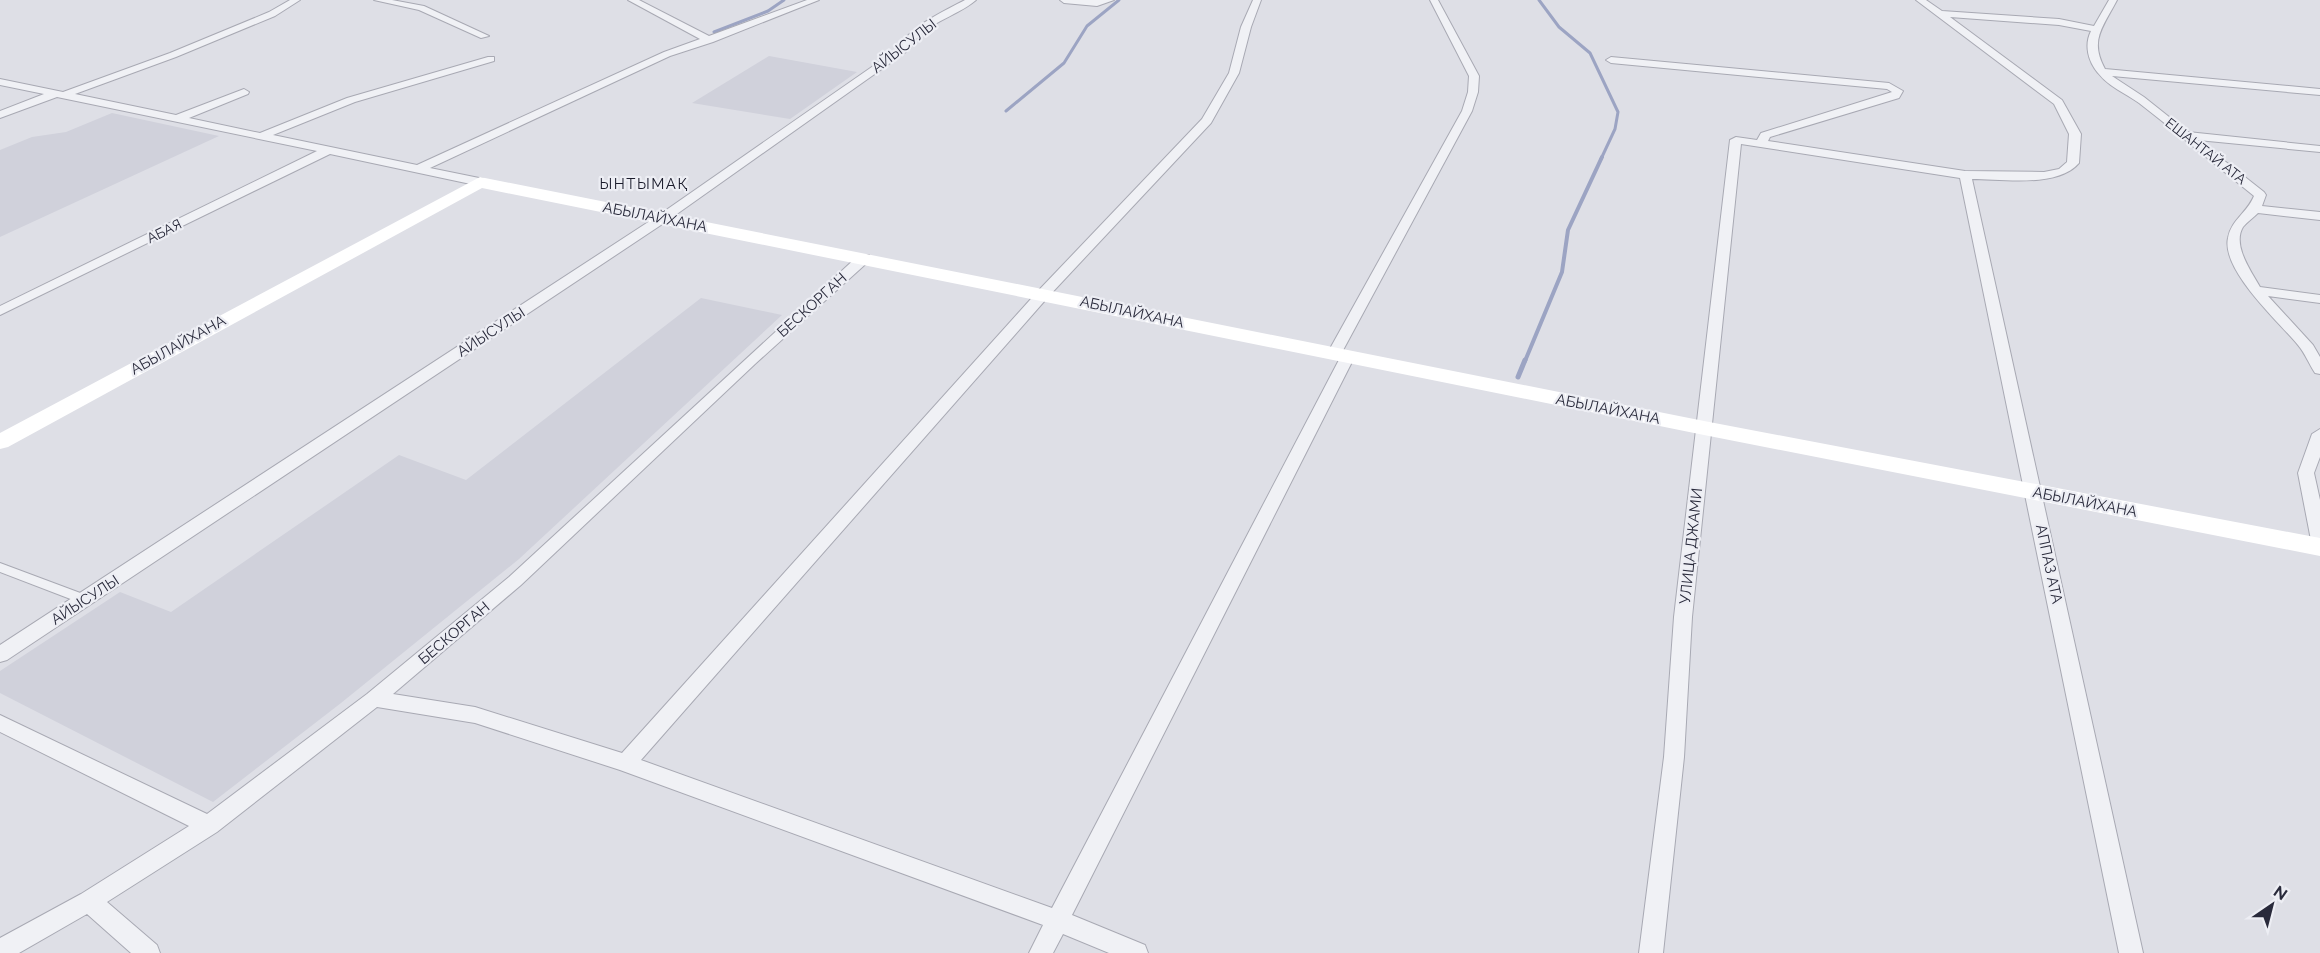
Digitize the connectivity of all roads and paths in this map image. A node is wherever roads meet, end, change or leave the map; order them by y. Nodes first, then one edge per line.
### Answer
1 (296, 0) edge
2 (378, 0) edge
3 (632, 0) edge
4 (815, 0) edge
5 (972, 0) edge
6 (1064, 0) edge
7 (1110, 0) edge
8 (1257, 0) edge
9 (1434, 0) edge
10 (1920, 0) edge
11 (2113, 0) edge
12 (1940, 14) junction
13 (2097, 29) junction
14 (483, 36) dead end
15 (710, 40) junction
16 (491, 59) dead end
17 (1611, 60) dead end
18 (2102, 72) junction
19 (0, 82) edge
20 (244, 92) dead end
21 (2320, 92) edge
22 (60, 95) junction
23 (0, 115) edge
24 (177, 119) junction
25 (2185, 135) junction
26 (259, 137) junction
27 (1762, 142) junction
28 (2320, 149) edge
29 (327, 151) junction
30 (418, 169) junction
31 (1965, 175) junction
32 (480, 182) junction
33 (2255, 209) junction
34 (2320, 216) edge
35 (663, 218) junction
36 (864, 258) junction
37 (2254, 290) junction
38 (1043, 294) junction
39 (2320, 299) edge
40 (0, 311) edge
41 (1341, 355) junction
42 (2320, 370) edge
43 (1704, 428) junction
44 (2320, 434) edge
45 (0, 442) edge
46 (2034, 492) junction
47 (2320, 540) edge
48 (2320, 547) edge
49 (0, 567) edge
50 (86, 600) junction
51 (0, 655) edge
52 (374, 699) junction
53 (0, 723) edge
54 (626, 764) junction
55 (209, 825) junction
56 (89, 901) junction
57 (1057, 920) junction
58 (0, 951) edge
59 (148, 953) edge
60 (1041, 953) edge
61 (1136, 953) edge
62 (1651, 953) edge
63 (2131, 953) edge

1 - 22 street
2 - 14 street
3 - 15 street
4 - 15 street
5 - 35 street, АЙЫСУЛЫ
6 - 7 street
8 - 38 street
9 - 41 street
10 - 12 street
11 - 13 street
12 - 13 street
12 - 31 street
13 - 18 street
15 - 30 street
16 - 26 street
17 - 27 street
18 - 21 street
18 - 25 street, ЕШАНТАЙ АТА
19 - 22 street
20 - 24 street
22 - 23 street
22 - 24 street
24 - 26 street
25 - 28 street
25 - 33 street, ЕШАНТАЙ АТА
26 - 29 street
27 - 31 street
27 - 43 street, УЛИЦА ДЖАМИ
29 - 30 street
29 - 40 street, АБАЯ
30 - 32 street
31 - 46 street, АППАЗ АТА
32 - 35 main road, АБЫЛАЙХАНА
32 - 45 main road, АБЫЛАЙХАНА
33 - 34 street
33 - 37 street
35 - 36 main road, АБЫЛАЙХАНА
35 - 50 street, АЙЫСУЛЫ
36 - 38 main road, АБЫЛАЙХАНА
36 - 52 street, БЕСКОРГАН
37 - 39 street
37 - 42 street
38 - 41 main road, АБЫЛАЙХАНА
38 - 54 street
41 - 43 main road, АБЫЛАЙХАНА
41 - 57 street
43 - 46 main road, АБЫЛАЙХАНА
43 - 62 street, УЛИЦА ДЖАМИ
44 - 47 street
46 - 48 main road, АБЫЛАЙХАНА
46 - 63 street, АППАЗ АТА
49 - 50 street
50 - 51 street, АЙЫСУЛЫ
52 - 54 street
52 - 55 street, БЕСКОРГАН
53 - 55 street
54 - 57 street
55 - 56 street, БЕСКОРГАН
56 - 58 street, БЕСКОРГАН
56 - 59 street
57 - 60 street
57 - 61 street

